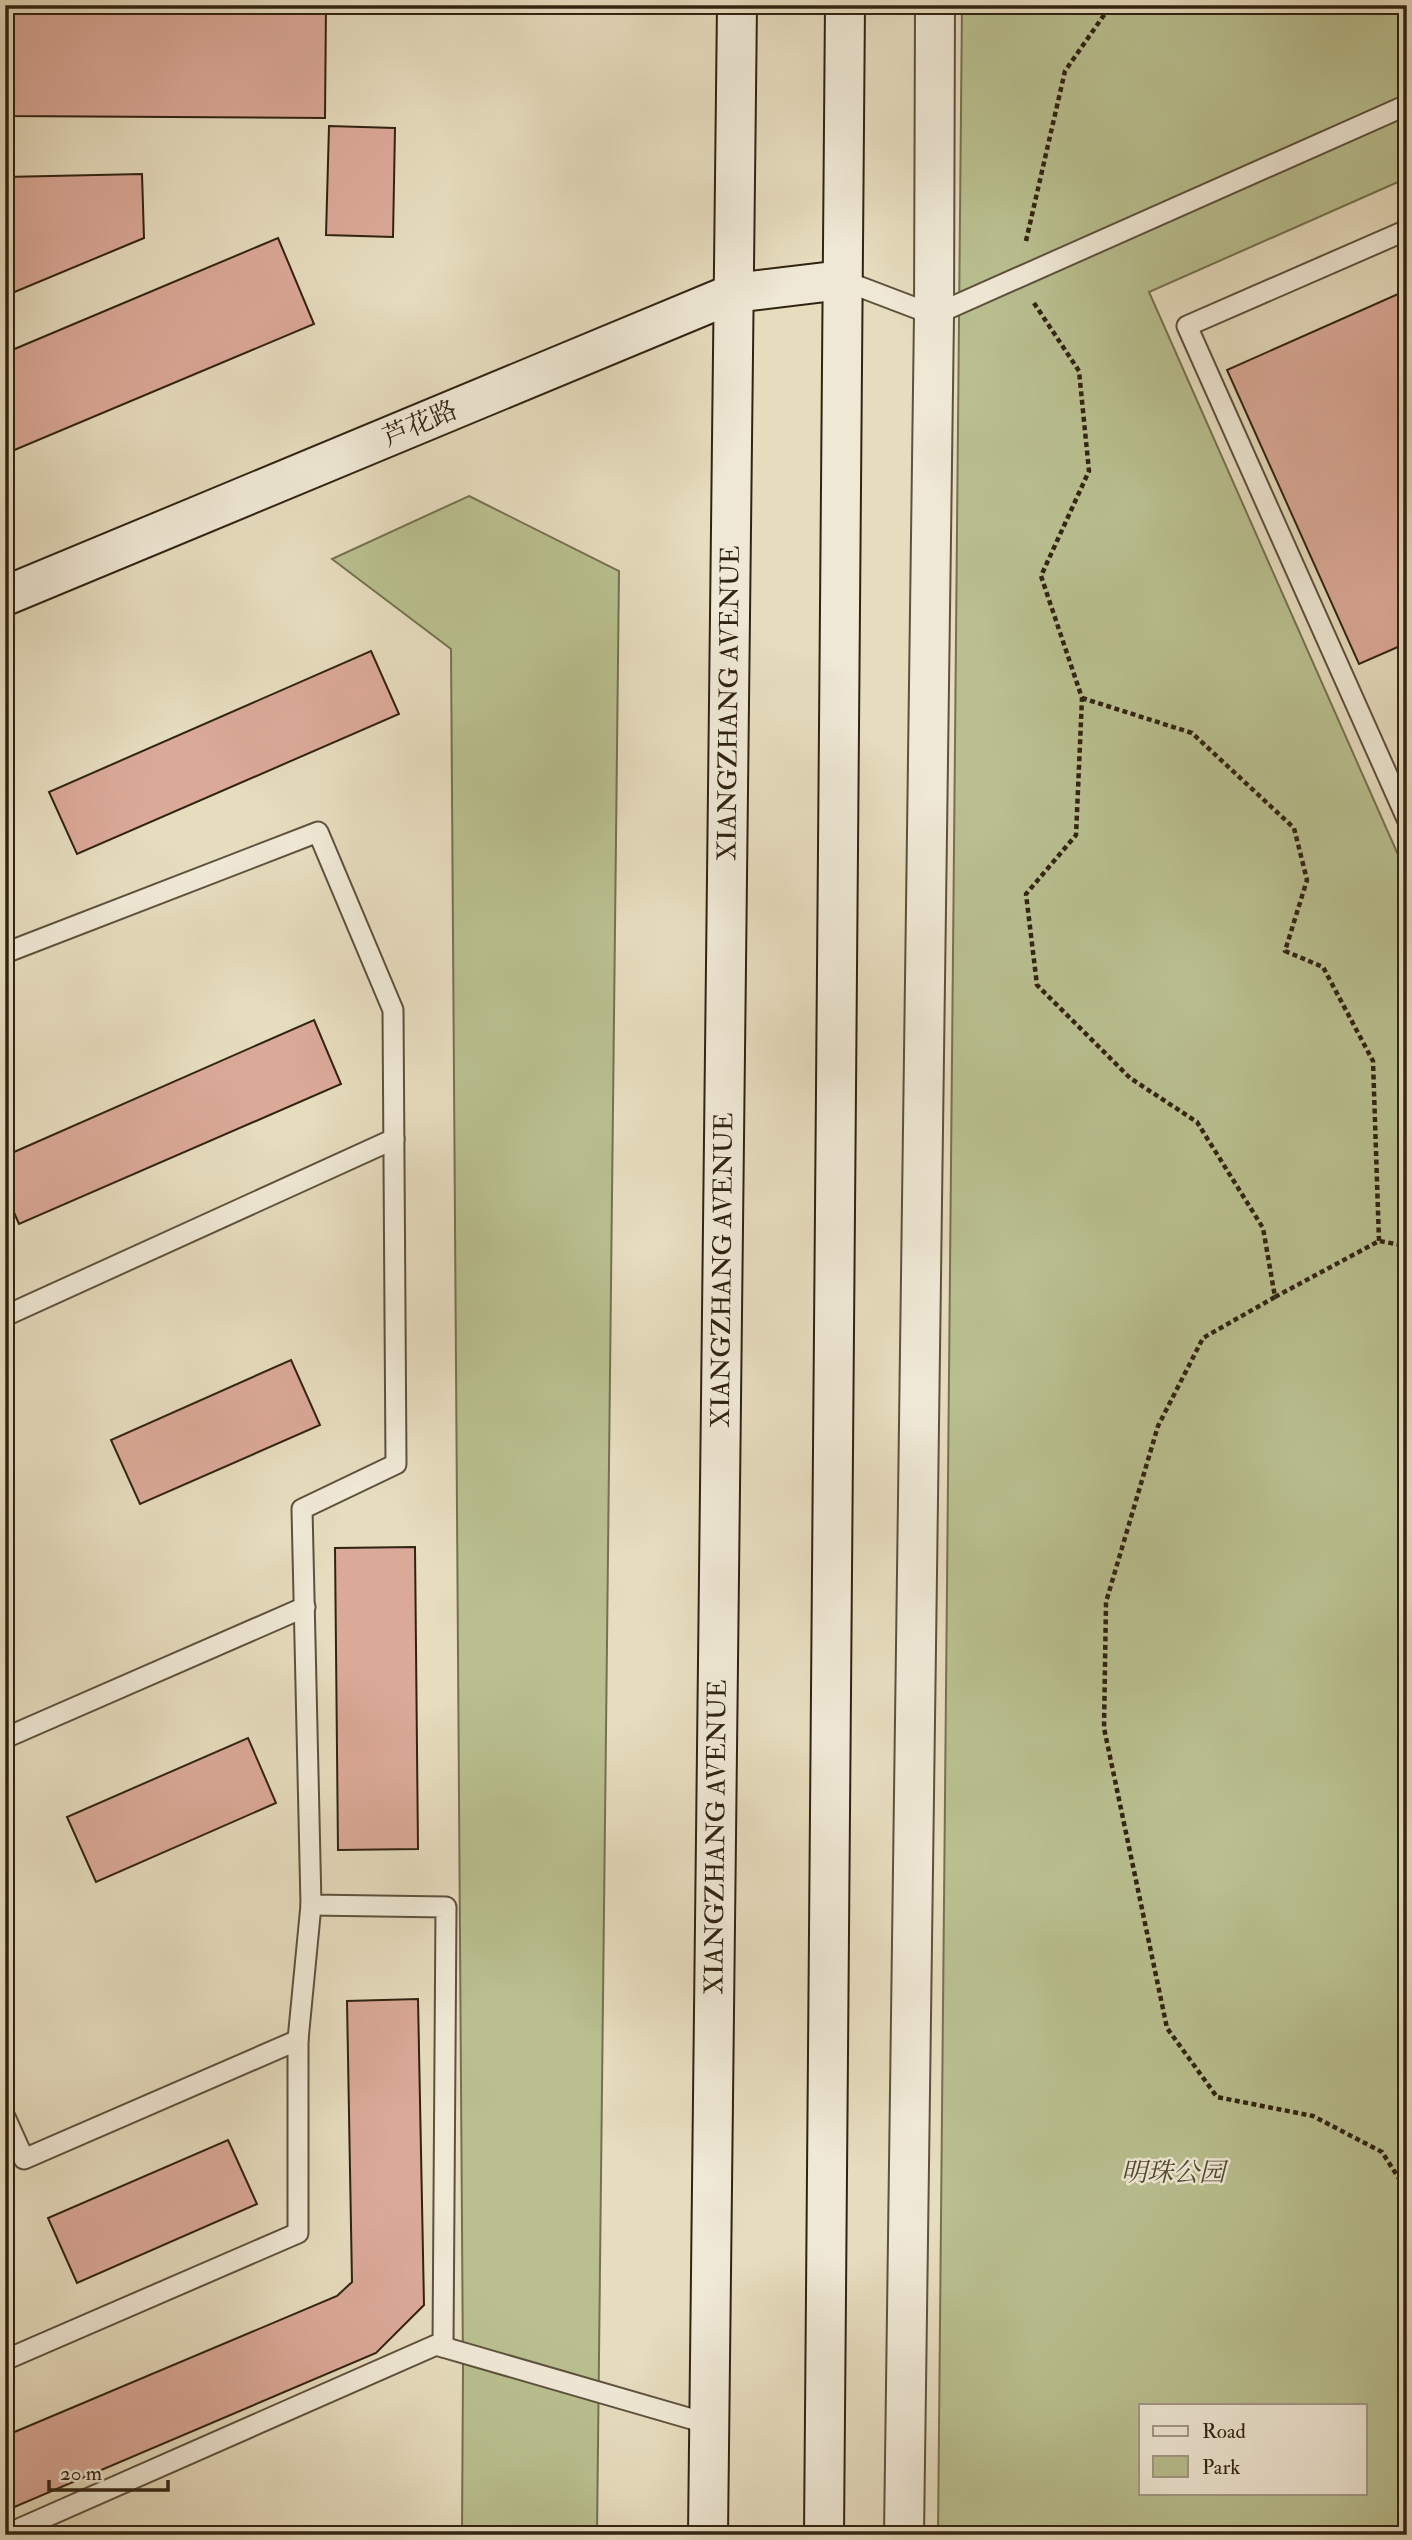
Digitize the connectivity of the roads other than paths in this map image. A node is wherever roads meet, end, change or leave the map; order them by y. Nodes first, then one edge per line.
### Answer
1 (737, 5) edge
2 (845, 5) edge
3 (934, 5) edge
4 (1407, 105) edge
5 (1407, 230) edge
6 (842, 280) junction
7 (734, 293) junction
8 (934, 315) junction
9 (5, 596) edge
10 (1399, 779) edge
11 (1407, 819) edge
12 (5, 953) edge
13 (394, 1139) junction
14 (5, 1316) edge
15 (305, 1607) junction
16 (5, 1738) edge
17 (311, 1905) junction
18 (298, 2040) junction
19 (5, 2116) edge
20 (24, 2159) junction
21 (5, 2167) edge
22 (443, 2347) junction
23 (5, 2360) edge
24 (709, 2424) junction
25 (5, 2535) edge
26 (708, 2535) edge
27 (824, 2535) edge
28 (904, 2535) edge

1 - 7 main road, XIANGZHANG AVENUE
2 - 6 main road
3 - 8 main road
4 - 8 lane
5 - 10 lane
6 - 7 main road, 芦花路
6 - 8 lane
6 - 27 main road
7 - 9 main road, 芦花路
7 - 24 main road, XIANGZHANG AVENUE
8 - 28 main road
10 - 11 lane
12 - 13 lane
13 - 14 lane
13 - 15 lane
15 - 16 lane
15 - 17 lane
17 - 18 lane
17 - 22 lane
18 - 20 lane
18 - 23 lane
19 - 20 lane
20 - 21 lane
22 - 24 lane
22 - 25 lane
24 - 26 main road, XIANGZHANG AVENUE

